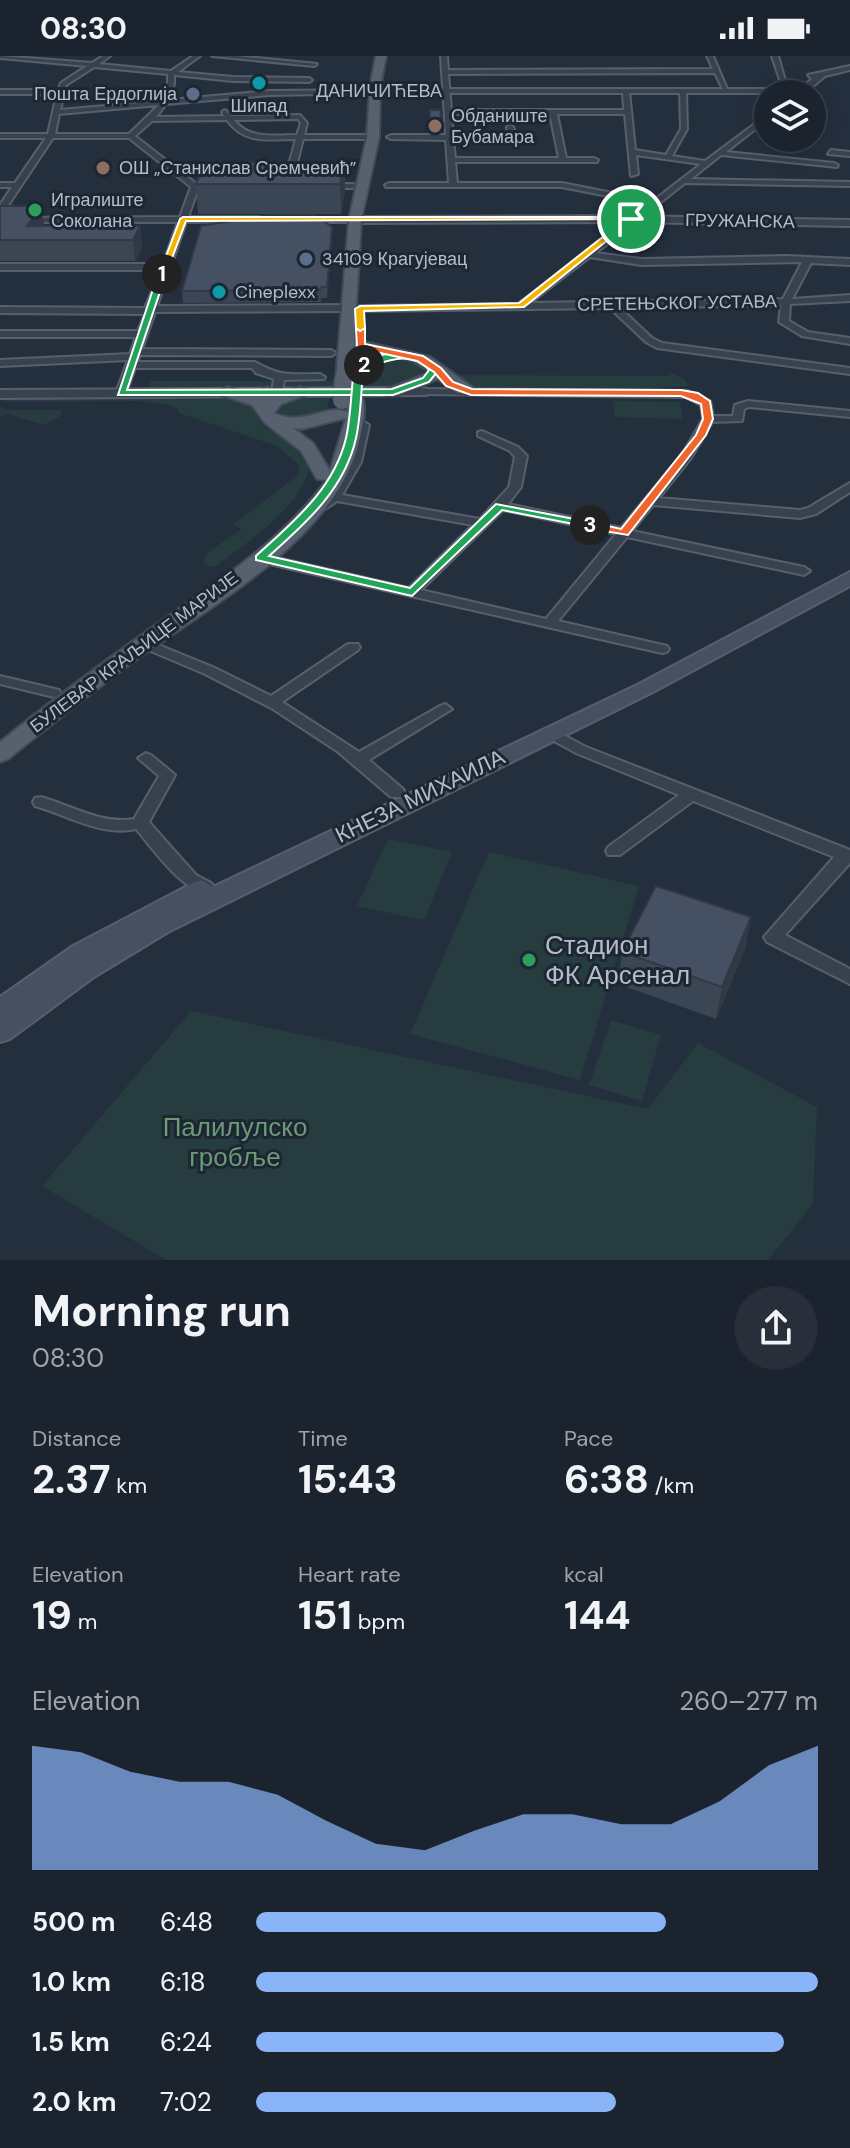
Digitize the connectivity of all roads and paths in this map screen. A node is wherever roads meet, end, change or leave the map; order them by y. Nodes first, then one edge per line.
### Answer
1 (0, 56) edge
2 (107, 56) edge
3 (197, 56) edge
4 (215, 56) edge
5 (321, 56) edge
6 (381, 56) edge
7 (388, 56) edge
8 (444, 56) edge
9 (513, 56) edge
10 (710, 56) edge
11 (775, 56) edge
12 (34, 57) edge
13 (314, 64) junction
14 (90, 65) junction
15 (850, 68) edge
16 (718, 71) junction
17 (444, 72) junction
18 (516, 72) junction
19 (546, 72) junction
20 (171, 74) junction
21 (819, 78) junction
22 (309, 80) junction
23 (783, 80) edge
24 (799, 80) edge
25 (816, 80) edge
26 (754, 87) edge
27 (726, 90) junction
28 (305, 91) junction
29 (379, 91) junction
30 (447, 91) junction
31 (552, 91) junction
32 (626, 91) junction
33 (683, 91) junction
34 (754, 91) edge
35 (0, 92) edge
36 (59, 92) junction
37 (164, 103) junction
38 (223, 108) dead end
39 (57, 112) junction
40 (448, 112) junction
41 (553, 112) junction
42 (628, 112) junction
43 (227, 117) junction
44 (151, 119) junction
45 (510, 127) dead end
46 (754, 127) edge
47 (0, 136) edge
48 (51, 136) junction
49 (131, 136) junction
50 (373, 137) junction
51 (391, 137) dead end
52 (299, 138) junction
53 (449, 138) junction
54 (631, 152) junction
55 (831, 152) dead end
56 (719, 153) junction
57 (850, 154) edge
58 (668, 157) junction
59 (452, 160) junction
60 (563, 160) junction
61 (594, 160) dead end
62 (778, 161) junction
63 (707, 163) junction
64 (834, 165) dead end
65 (634, 174) dead end
66 (682, 181) junction
67 (776, 183) junction
68 (850, 184) edge
69 (0, 185) edge
70 (16, 185) junction
71 (389, 185) dead end
72 (453, 185) junction
73 (291, 186) edge
74 (324, 186) edge
75 (353, 186) dead end
76 (653, 203) junction
77 (0, 211) edge
78 (183, 219) junction
79 (631, 219) junction
80 (0, 220) edge
81 (269, 220) edge
82 (293, 220) edge
83 (362, 220) junction
84 (850, 223) edge
85 (586, 254) junction
86 (808, 260) junction
87 (850, 262) edge
88 (0, 267) edge
89 (165, 267) junction
90 (850, 300) edge
91 (786, 302) junction
92 (611, 304) junction
93 (521, 306) junction
94 (355, 308) junction
95 (0, 310) edge
96 (149, 310) junction
97 (0, 334) edge
98 (140, 334) junction
99 (850, 341) edge
100 (360, 346) junction
101 (258, 353) junction
102 (331, 353) dead end
103 (410, 356) junction
104 (132, 358) junction
105 (0, 363) edge
106 (255, 365) junction
107 (850, 371) edge
108 (279, 377) junction
109 (320, 377) dead end
110 (436, 382) junction
111 (351, 390) junction
112 (227, 392) joint
113 (300, 392) joint
114 (393, 392) joint
115 (471, 392) joint
116 (121, 393) junction
117 (0, 394) edge
118 (269, 403) junction
119 (850, 414) edge
120 (708, 419) junction
121 (364, 425) dead end
122 (482, 434) dead end
123 (323, 475) junction
124 (850, 487) edge
125 (335, 497) junction
126 (652, 501) junction
127 (500, 506) junction
128 (308, 514) junction
129 (482, 523) junction
130 (624, 533) junction
131 (260, 558) junction
132 (850, 565) edge
133 (804, 571) dead end
134 (850, 578) edge
135 (412, 592) junction
136 (550, 622) junction
137 (144, 643) junction
138 (353, 647) dead end
139 (662, 649) dead end
140 (0, 680) edge
141 (54, 693) junction
142 (271, 703) junction
143 (445, 709) dead end
144 (552, 734) junction
145 (0, 736) edge
146 (0, 754) edge
147 (146, 758) dead end
148 (357, 760) junction
149 (397, 793) junction
150 (693, 793) junction
151 (41, 802) dead end
152 (140, 823) junction
153 (614, 851) dead end
154 (848, 856) edge
155 (205, 887) junction
156 (850, 977) edge
157 (0, 1011) edge
158 (0, 1031) edge

1 - 12 street
2 - 14 street
3 - 20 street
4 - 13 street
5 - 13 street
6 - 29 main road, БУЛЕВАР КРАЉИЦЕ МАРИЈЕ
7 - 29 main road, БУЛЕВАР КРАЉИЦЕ МАРИЈЕ
8 - 17 street
9 - 18 street
10 - 16 street
11 - 23 street
12 - 14 street
13 - 22 street
14 - 20 street
14 - 36 street
15 - 21 street, ДАНИЧИЋЕВА
16 - 19 street
16 - 27 street
17 - 18 street
17 - 30 street
18 - 19 street
19 - 31 street
20 - 22 street
20 - 37 street
21 - 24 street, ДАНИЧИЋЕВА
21 - 25 street, ДАНИЧИЋЕВА
22 - 28 street
26 - 27 street, ДАНИЧИЋЕВА
27 - 33 street, ДАНИЧИЋЕВА
27 - 34 street, ДАНИЧИЋЕВА
28 - 29 street, ДАНИЧИЋЕВА
28 - 37 street, ДАНИЧИЋЕВА
29 - 30 street, ДАНИЧИЋЕВА
29 - 50 main road, БУЛЕВАР КРАЉИЦЕ МАРИЈЕ
29 - 83 main road, БУЛЕВАР КРАЉИЦЕ МАРИЈЕ
30 - 31 street, ДАНИЧИЋЕВА
30 - 40 street
31 - 32 street, ДАНИЧИЋЕВА
32 - 33 street, ДАНИЧИЋЕВА
32 - 42 street
33 - 58 street
35 - 36 street
36 - 39 street
37 - 39 street, ДАНИЧИЋЕВА
37 - 44 street
38 - 43 street
39 - 48 street
40 - 41 street
40 - 53 street
41 - 42 street
41 - 60 street
42 - 54 street
43 - 44 street
43 - 52 street
43 - 52 street
44 - 49 street
45 - 53 street
46 - 56 street
47 - 48 street
48 - 49 street
48 - 70 street
49 - 78 street
50 - 52 street
50 - 83 main road, БУЛЕВАР КРАЉИЦЕ МАРИЈЕ
51 - 53 street
52 - 73 street
53 - 59 street
54 - 58 street
54 - 65 street
55 - 57 street
56 - 62 street
56 - 63 street
58 - 63 street
59 - 60 street
59 - 72 street
60 - 61 street
62 - 64 street
62 - 67 street
63 - 66 street
66 - 67 street
66 - 76 street
67 - 68 street
69 - 70 street
70 - 77 street
71 - 72 street
72 - 76 street
74 - 75 street
76 - 79 street
78 - 80 street
78 - 81 street
78 - 89 street
79 - 83 street, ГРУЖАНСКА
79 - 84 street, ГРУЖАНСКА
79 - 85 street
82 - 83 street
83 - 94 main road, БУЛЕВАР КРАЉИЦЕ МАРИЈЕ
85 - 86 street
85 - 93 street
86 - 87 street
86 - 91 street
88 - 89 street
89 - 96 street
90 - 91 street, СРЕТЕЊСКОГ УСТАВА
91 - 92 street, СРЕТЕЊСКОГ УСТАВА
91 - 99 street
92 - 93 street, СРЕТЕЊСКОГ УСТАВА
92 - 107 street
93 - 94 street, СРЕТЕЊСКОГ УСТАВА
94 - 96 street, СРЕТЕЊСКОГ УСТАВА
94 - 100 main road, БУЛЕВАР КРАЉИЦЕ МАРИЈЕ
94 - 111 main road, БУЛЕВАР КРАЉИЦЕ МАРИЈЕ
95 - 96 street, СРЕТЕЊСКОГ УСТАВА
96 - 98 street
97 - 98 street
98 - 104 street
100 - 103 main road
100 - 111 main road, БУЛЕВАР КРАЉИЦЕ МАРИЈЕ
101 - 102 street
101 - 104 street
101 - 106 street
103 - 110 main road
103 - 111 main road
104 - 105 street
104 - 106 street
104 - 116 street
106 - 108 street
108 - 109 street
108 - 118 street
110 - 114 main road
110 - 115 main road
111 - 113 street
111 - 114 street
111 - 118 main road
111 - 123 main road, БУЛЕВАР КРАЉИЦЕ МАРИЈЕ
111 - 128 main road, БУЛЕВАР КРАЉИЦЕ МАРИЈЕ
112 - 116 street
112 - 118 main road
113 - 118 main road
115 - 120 street
116 - 117 street
118 - 123 main road
119 - 120 street
120 - 126 street
121 - 125 street
122 - 127 street
123 - 141 main road, БУЛЕВАР КРАЉИЦЕ МАРИЈЕ
124 - 126 street
125 - 128 street
125 - 129 street
126 - 130 street
127 - 129 street
127 - 130 street
128 - 131 main road, БУЛЕВАР КРАЉИЦЕ МАРИЈЕ
129 - 135 street
130 - 133 street
130 - 136 street
131 - 135 street
131 - 137 main road, БУЛЕВАР КРАЉИЦЕ МАРИЈЕ
132 - 149 main road, КНЕЗА МИХАИЛА
134 - 144 main road, КНЕЗА МИХАИЛА
135 - 136 street
136 - 139 street
137 - 142 street
137 - 146 main road, БУЛЕВАР КРАЉИЦЕ МАРИЈЕ
138 - 142 street
140 - 141 street
141 - 145 main road, БУЛЕВАР КРАЉИЦЕ МАРИЈЕ
142 - 148 street
143 - 148 street
144 - 150 street
144 - 158 main road, КНЕЗА МИХАИЛА
147 - 152 street
148 - 149 street
149 - 155 main road, КНЕЗА МИХАИЛА
150 - 153 street
150 - 154 street
151 - 152 street
152 - 155 street
154 - 156 street
155 - 157 main road, КНЕЗА МИХАИЛА

